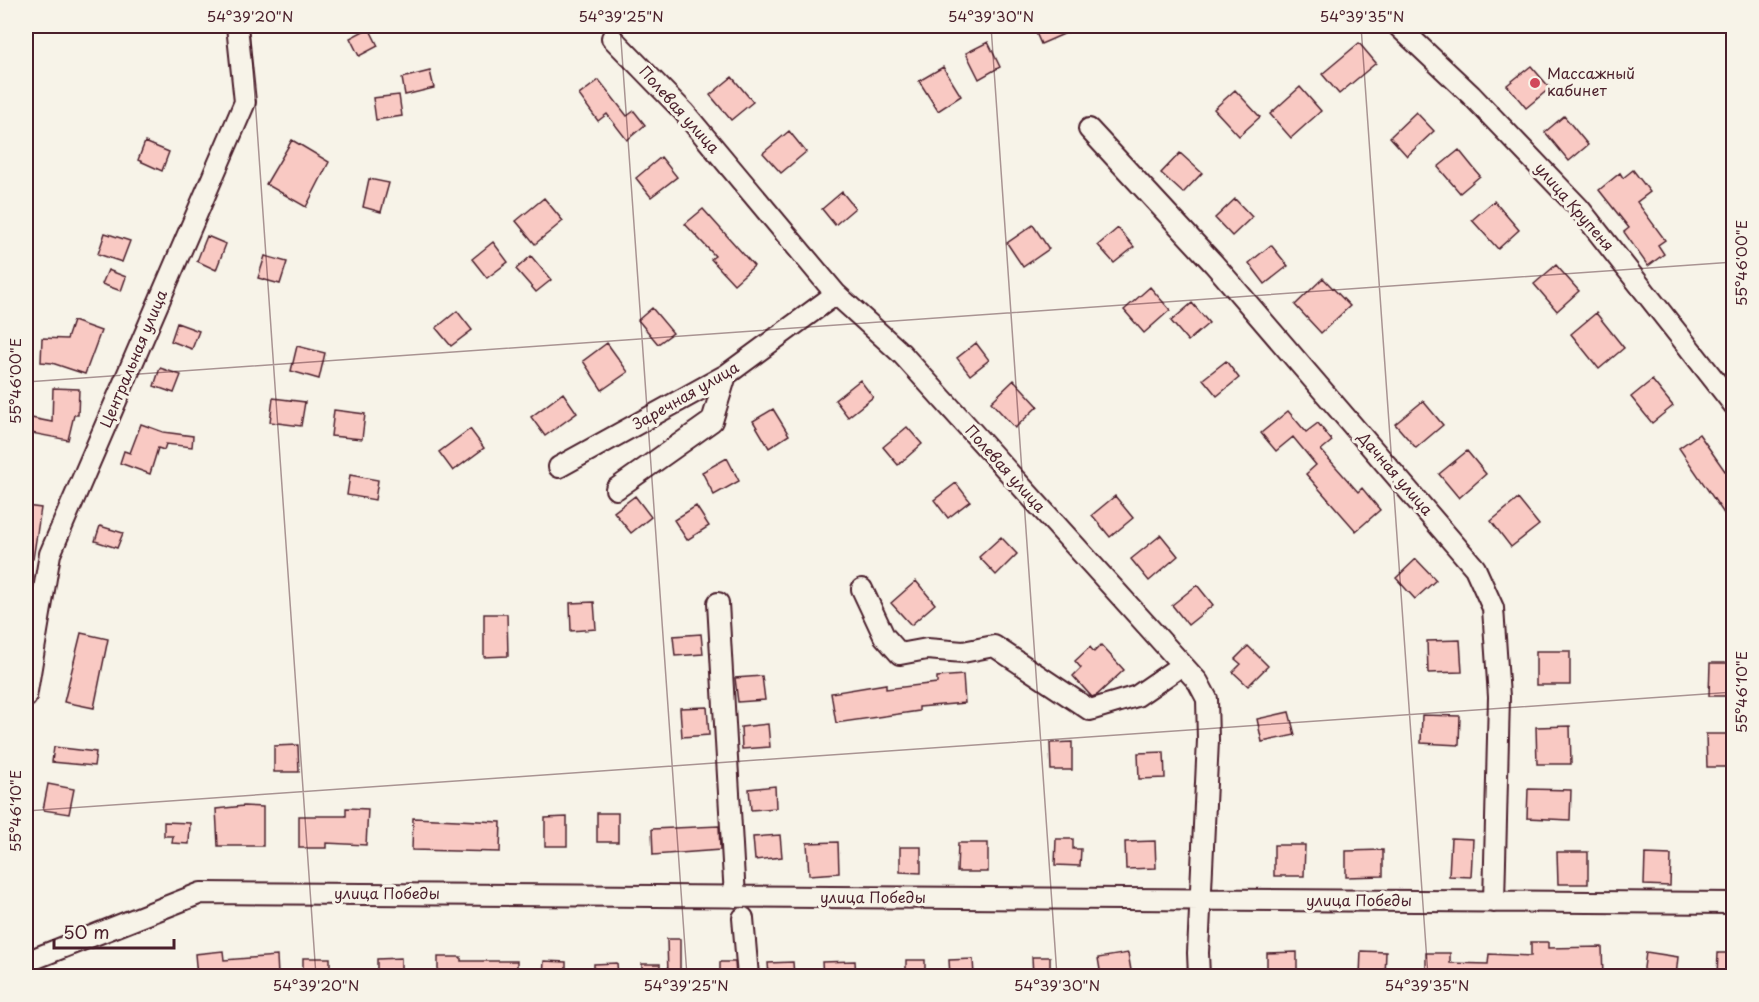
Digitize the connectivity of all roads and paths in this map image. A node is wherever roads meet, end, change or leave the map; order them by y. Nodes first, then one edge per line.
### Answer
1 (237, 26) edge
2 (1398, 26) edge
3 (612, 38) dead end
4 (1089, 129) dead end
5 (836, 294) junction
6 (726, 375) junction
7 (1734, 405) edge
8 (559, 467) dead end
9 (616, 489) dead end
10 (862, 589) dead end
11 (718, 603) dead end
12 (1182, 665) junction
13 (26, 697) edge
14 (735, 897) junction
15 (1200, 900) junction
16 (1494, 902) junction
17 (1734, 903) edge
18 (743, 918) dead end
19 (26, 962) edge
20 (748, 976) edge
21 (1199, 976) edge

1 - 13 street, Центральная улица
2 - 7 street, улица Крупеня
3 - 5 street, Полевая улица
4 - 16 street, Дачная улица
5 - 6 street, Заречная улица
5 - 12 street, Полевая улица
6 - 8 street, Заречная улица
6 - 9 street
10 - 12 street
11 - 14 street
12 - 15 street, Полевая улица
14 - 15 street, улица Победы
14 - 19 street, улица Победы
15 - 16 street, улица Победы
15 - 21 street, Полевая улица
16 - 17 street, улица Победы
18 - 20 street

